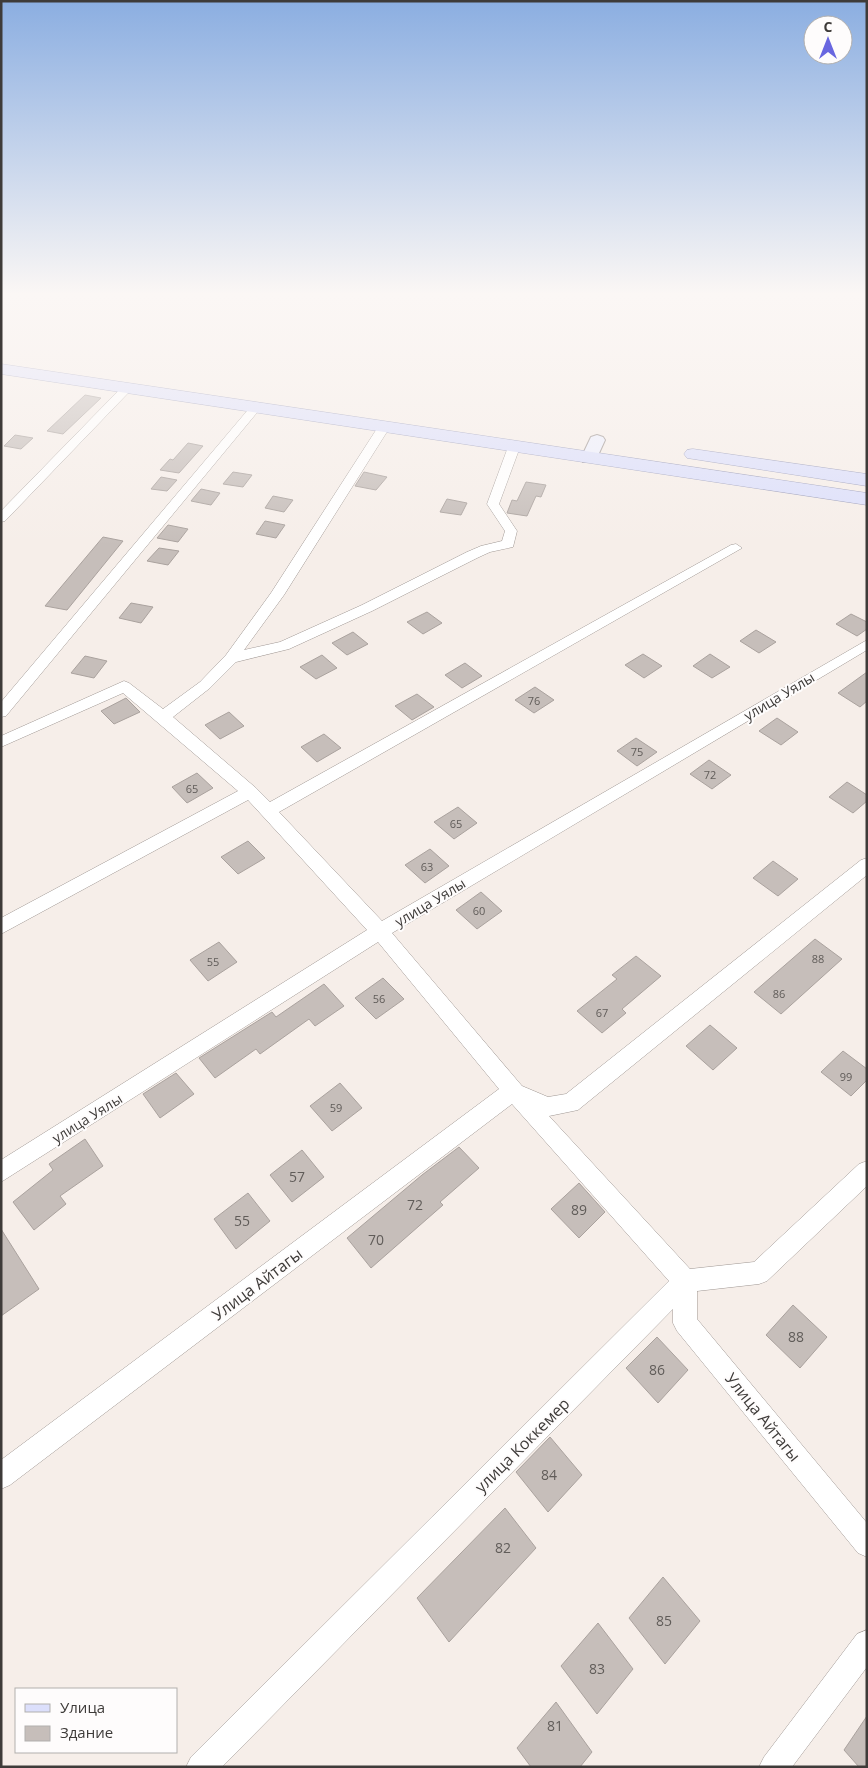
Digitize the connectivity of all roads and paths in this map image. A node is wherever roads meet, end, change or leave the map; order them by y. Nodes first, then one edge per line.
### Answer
1 (65, 380) edge
2 (127, 388) junction
3 (256, 407) junction
4 (384, 428) junction
5 (578, 437) dead end
6 (597, 440) junction
7 (616, 443) dead end
8 (514, 447) junction
9 (674, 451) dead end
10 (589, 458) junction
11 (867, 480) edge
12 (867, 500) edge
13 (1, 518) edge
14 (736, 548) dead end
15 (867, 644) edge
16 (231, 658) junction
17 (1, 712) edge
18 (163, 717) junction
19 (1, 742) edge
20 (250, 792) junction
21 (268, 811) junction
22 (867, 865) edge
23 (1, 927) edge
24 (380, 932) junction
25 (513, 1091) junction
26 (867, 1171) edge
27 (1, 1172) edge
28 (685, 1281) junction
29 (1, 1476) edge
30 (867, 1544) edge
31 (867, 1644) edge
32 (201, 1767) edge
33 (774, 1767) edge

1 - 2 main road
2 - 3 main road
2 - 13 street
3 - 4 main road
3 - 17 street
4 - 8 main road
4 - 16 street
5 - 6 main road
6 - 7 main road
6 - 10 main road
8 - 10 main road
8 - 16 street
9 - 11 main road
10 - 12 main road
14 - 21 street
15 - 24 street, улица Уялы
16 - 18 street
18 - 19 street
18 - 20 street
20 - 21 street
20 - 23 street
21 - 24 street
22 - 25 street
24 - 25 street
24 - 27 street, улица Уялы
25 - 28 street
25 - 29 street, Улица Айтагы
26 - 28 street
28 - 30 street, Улица Айтагы
28 - 32 street, улица Коккемер
31 - 33 street

